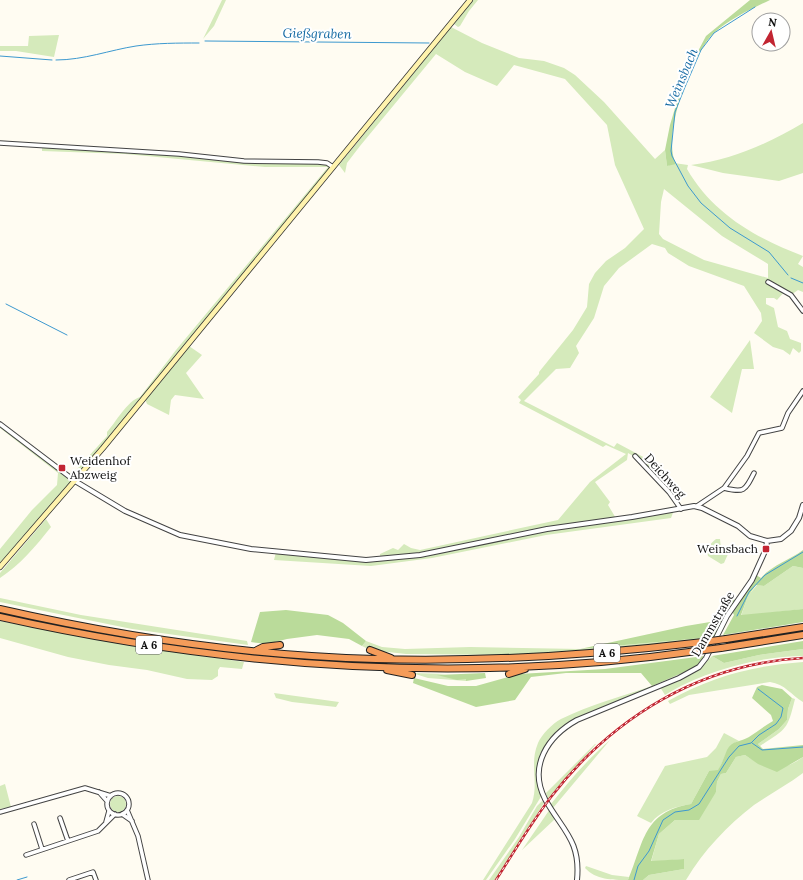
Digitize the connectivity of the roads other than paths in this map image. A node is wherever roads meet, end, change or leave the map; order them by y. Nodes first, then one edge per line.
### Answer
1 (470, 0) edge
2 (0, 143) edge
3 (334, 167) junction
4 (768, 282) dead end
5 (803, 311) edge
6 (803, 391) edge
7 (0, 424) edge
8 (635, 456) dead end
9 (754, 473) dead end
10 (75, 481) junction
11 (724, 488) junction
12 (803, 505) edge
13 (697, 506) junction
14 (681, 509) junction
15 (767, 541) junction
16 (0, 567) edge
17 (0, 609) edge
18 (0, 617) edge
19 (803, 626) edge
20 (803, 635) edge
21 (280, 645) dead end
22 (255, 650) junction
23 (370, 650) dead end
24 (394, 659) junction
25 (530, 666) junction
26 (378, 667) junction
27 (509, 674) dead end
28 (412, 675) dead end
29 (99, 792) junction
30 (111, 796) junction
31 (107, 802) junction
32 (127, 810) junction
33 (110, 811) junction
34 (0, 812) edge
35 (115, 814) junction
36 (122, 814) junction
37 (60, 818) dead end
38 (106, 822) junction
39 (133, 822) junction
40 (34, 824) dead end
41 (68, 841) junction
42 (42, 849) junction
43 (26, 855) dead end
44 (69, 880) edge
45 (96, 880) edge
46 (148, 880) edge
47 (577, 880) edge

1 - 3 main road
2 - 3 street
3 - 10 main road
4 - 5 street
6 - 11 street
7 - 10 street
8 - 14 street, Deichweg
9 - 11 street
10 - 14 street
10 - 16 main road
11 - 13 street
12 - 15 street
13 - 14 street
13 - 15 street
15 - 47 street, Dammstraße
17 - 22 highway, A 6
18 - 26 highway, A 6
19 - 24 highway, A 6, bridge
20 - 25 highway, A 6, bridge
21 - 22 highway
22 - 24 highway, A 6
23 - 24 highway
25 - 26 highway, A 6
25 - 27 highway
26 - 28 highway
29 - 30 street
29 - 31 street
29 - 34 street
30 - 31 street
30 - 32 street
31 - 33 street
32 - 36 street
32 - 39 street
33 - 35 street
33 - 38 street
35 - 36 street
35 - 38 street
36 - 39 street
37 - 41 street
38 - 41 street
39 - 46 street
40 - 42 street
41 - 42 street
42 - 43 street
44 - 45 street

